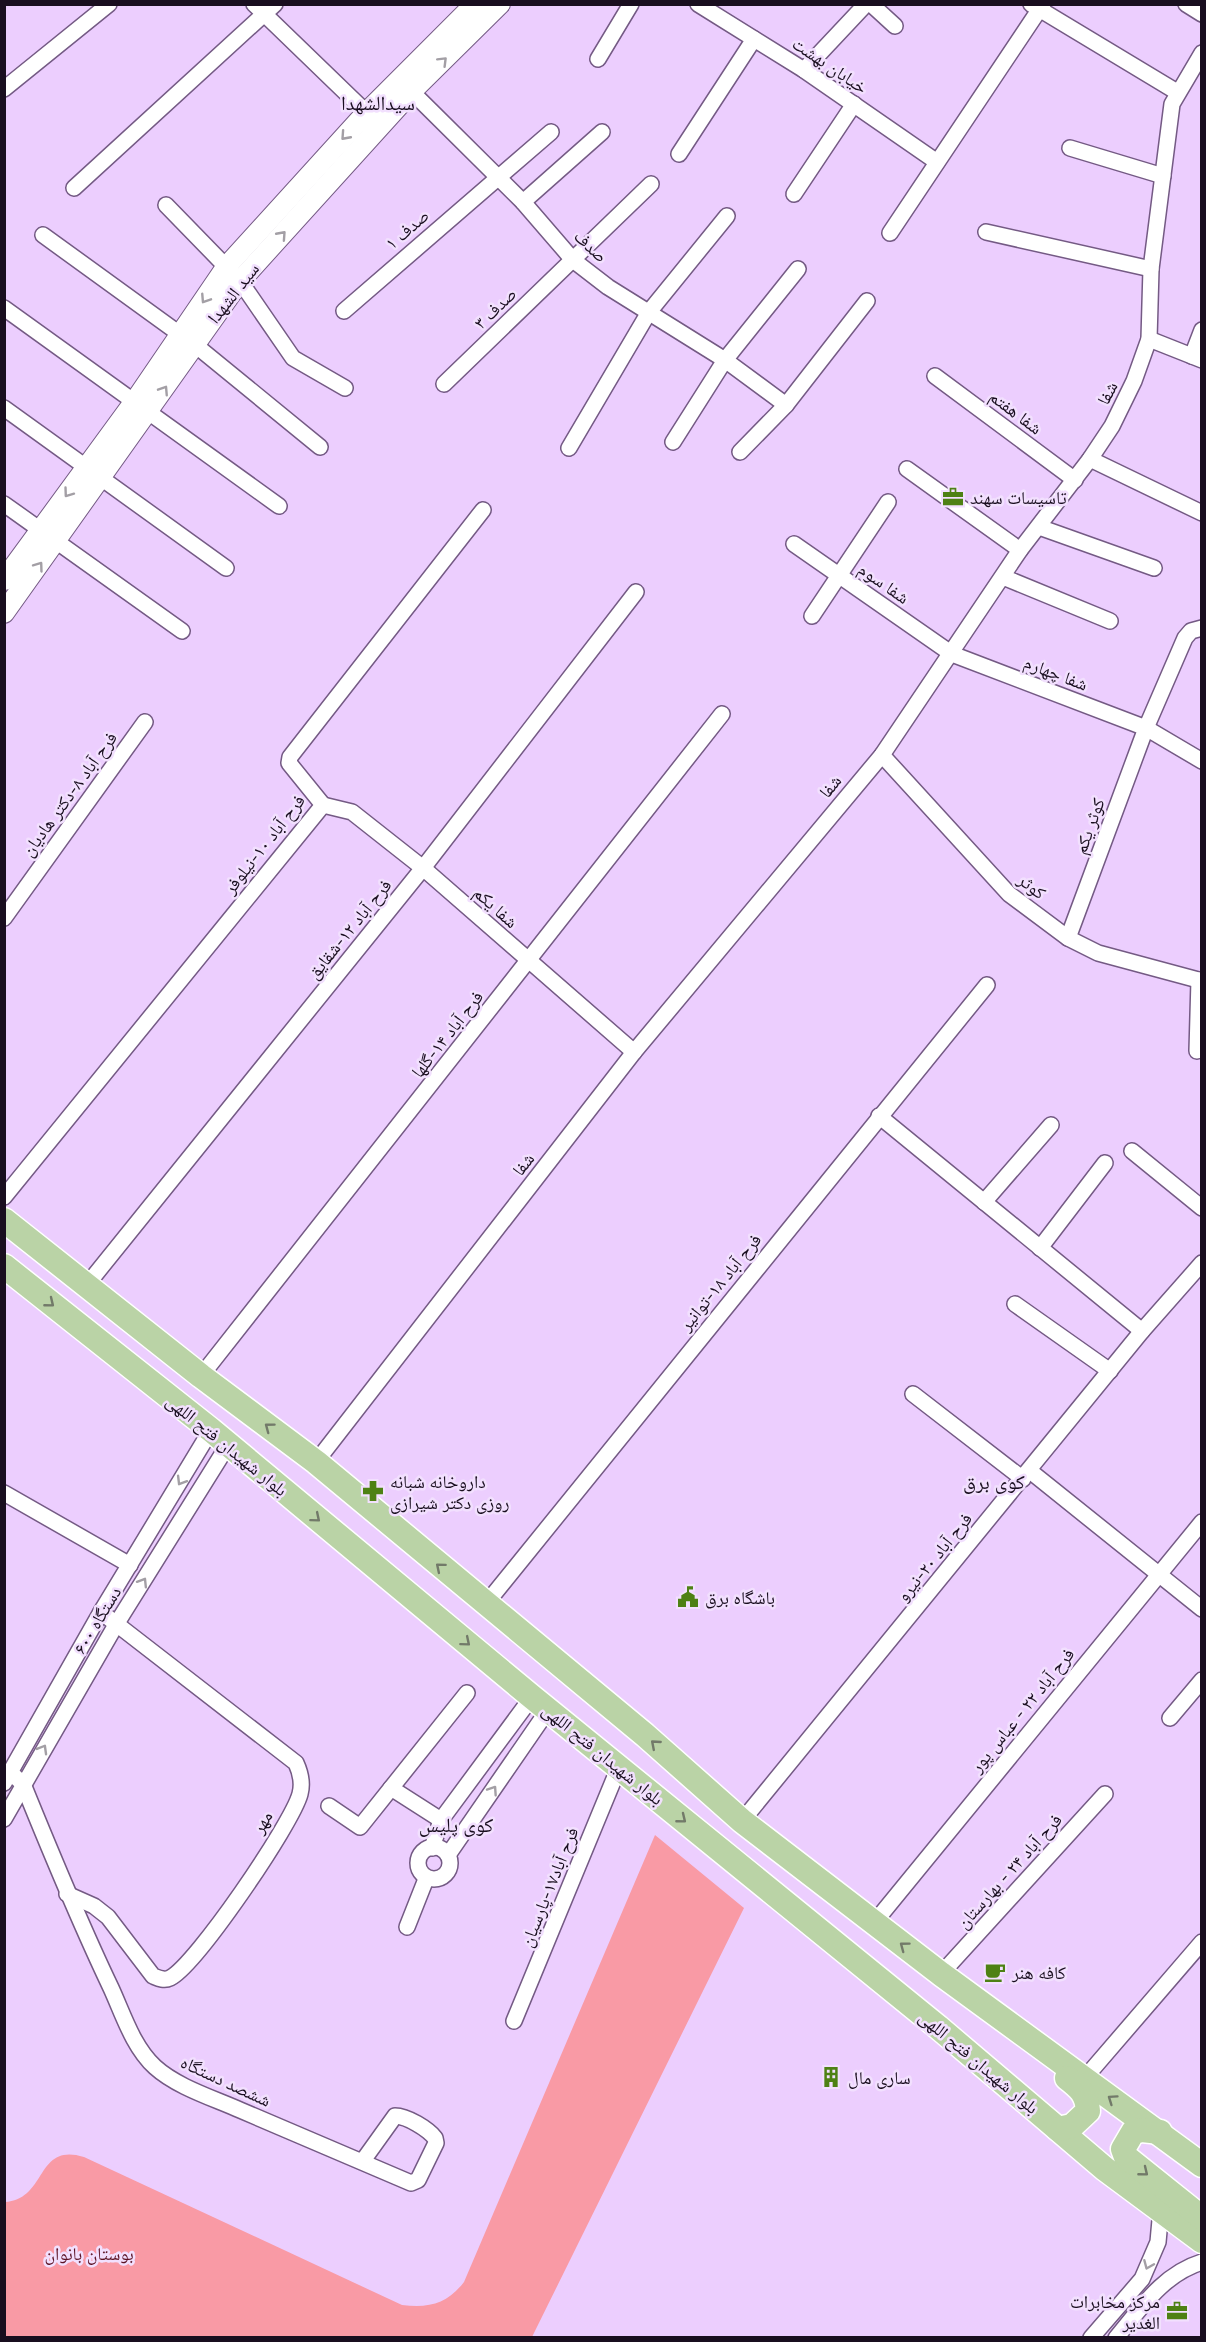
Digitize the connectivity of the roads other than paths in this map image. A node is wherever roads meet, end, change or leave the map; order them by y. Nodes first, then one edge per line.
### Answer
1 (109, 4) edge
2 (275, 4) edge
3 (475, 4) edge
4 (500, 4) edge
5 (631, 4) edge
6 (698, 4) edge
7 (869, 4) edge
8 (1186, 4) edge
9 (1038, 6) edge
10 (259, 10) edge
11 (1202, 14) edge
12 (895, 26) dead end
13 (754, 39) junction
14 (1202, 53) edge
15 (598, 58) dead end
16 (804, 70) junction
17 (406, 85) junction
18 (4, 89) edge
19 (1177, 92) junction
20 (854, 104) junction
21 (367, 112) junction
22 (381, 126) junction
23 (551, 132) dead end
24 (602, 132) dead end
25 (1070, 148) dead end
26 (679, 154) dead end
27 (937, 162) junction
28 (497, 176) junction
29 (1163, 176) junction
30 (651, 184) dead end
31 (74, 188) dead end
32 (794, 194) dead end
33 (523, 202) junction
34 (166, 205) dead end
35 (727, 216) dead end
36 (986, 232) dead end
37 (890, 233) dead end
38 (43, 235) dead end
39 (573, 260) junction
40 (226, 266) junction
41 (798, 269) dead end
42 (1152, 269) junction
43 (240, 281) junction
44 (867, 301) dead end
45 (4, 308) edge
46 (344, 311) dead end
47 (649, 312) junction
48 (1202, 330) edge
49 (1149, 339) junction
50 (188, 340) junction
51 (1197, 358) edge
52 (725, 360) junction
53 (935, 376) dead end
54 (444, 384) dead end
55 (345, 388) dead end
56 (786, 405) junction
57 (143, 406) junction
58 (4, 408) edge
59 (673, 442) dead end
60 (320, 447) dead end
61 (569, 448) dead end
62 (740, 452) dead end
63 (1090, 459) junction
64 (907, 469) dead end
65 (93, 473) junction
66 (1075, 480) junction
67 (888, 502) dead end
68 (4, 504) edge
69 (279, 506) dead end
70 (483, 510) dead end
71 (1202, 513) edge
72 (1039, 527) junction
73 (48, 537) junction
74 (794, 544) dead end
75 (1020, 550) junction
76 (226, 568) dead end
77 (1154, 568) dead end
78 (838, 575) junction
79 (1003, 577) junction
80 (4, 580) edge
81 (636, 592) dead end
82 (4, 613) edge
83 (812, 616) dead end
84 (1110, 621) dead end
85 (1202, 628) edge
86 (182, 631) dead end
87 (952, 654) junction
88 (722, 714) dead end
89 (145, 722) dead end
90 (1146, 728) junction
91 (882, 755) junction
92 (1202, 761) edge
93 (323, 805) junction
94 (423, 868) junction
95 (4, 918) edge
96 (1068, 938) junction
97 (529, 962) junction
98 (1200, 981) edge
99 (987, 985) dead end
100 (1197, 1051) dead end
101 (634, 1052) junction
102 (879, 1116) junction
103 (1051, 1125) dead end
104 (1132, 1151) dead end
105 (1105, 1163) dead end
106 (4, 1197) edge
107 (984, 1202) junction
108 (1202, 1208) edge
109 (4, 1220) edge
110 (1040, 1248) junction
111 (1202, 1263) edge
112 (4, 1266) edge
113 (86, 1286) junction
114 (1015, 1304) dead end
115 (1142, 1331) junction
116 (1110, 1371) junction
117 (201, 1376) junction
118 (913, 1394) dead end
119 (220, 1438) junction
120 (316, 1462) junction
121 (1026, 1475) junction
122 (4, 1493) edge
123 (1202, 1522) edge
124 (130, 1565) junction
125 (1157, 1574) junction
126 (485, 1605) junction
127 (1202, 1609) edge
128 (101, 1612) junction
129 (117, 1623) junction
130 (1202, 1680) edge
131 (467, 1693) dead end
132 (540, 1703) junction
133 (1170, 1718) dead end
134 (619, 1767) junction
135 (8, 1778) edge
136 (23, 1784) junction
137 (392, 1788) junction
138 (1106, 1794) dead end
139 (329, 1806) dead end
140 (4, 1819) edge
141 (441, 1820) junction
142 (742, 1821) junction
143 (432, 1848) junction
144 (448, 1855) junction
145 (426, 1879) junction
146 (67, 1894) junction
147 (874, 1923) junction
148 (407, 1927) dead end
149 (1202, 1942) edge
150 (941, 1974) junction
151 (990, 2010) junction
152 (514, 2021) dead end
153 (1084, 2079) junction
154 (1058, 2129) junction
155 (1160, 2132) junction
156 (362, 2162) junction
157 (1202, 2165) edge
158 (1161, 2209) junction
159 (1202, 2218) edge
160 (1202, 2241) edge
161 (1202, 2262) edge
162 (1091, 2337) edge
163 (1116, 2337) edge

1 - 18 street
2 - 10 street
3 - 17 street, سید الشهدا
17 -> 4 street, سید الشهدا
5 - 15 street
6 - 13 street, خیابان بهشت
7 - 12 street
7 - 16 street
8 - 11 street
9 - 19 street
9 - 27 street
10 - 21 street
10 - 31 street
13 - 16 street, خیابان بهشت
13 - 26 street
14 - 19 street, شفا
16 - 20 street, خیابان بهشت
17 - 21 street, سید الشهدا
17 - 22 street, سید الشهدا
17 - 28 street, صدف
19 - 29 street, شفا
20 - 27 street, خیابان بهشت
20 - 32 street
21 - 22 street
21 -> 40 street, سید الشهدا
43 -> 22 street, سید الشهدا
23 - 28 street, صدف ۱
24 - 33 street
25 - 29 street
27 - 37 street
28 - 33 street, صدف
28 - 46 street, صدف ۱
29 - 42 street, شفا
30 - 39 street, صدف ۳
33 - 39 street, صدف
34 - 40 street
35 - 47 street
36 - 42 street
38 - 50 street
39 - 47 street, صدف
39 - 54 street, صدف ۳
40 - 43 street
40 -> 50 street, سید الشهدا
41 - 52 street
42 - 49 street, شفا
43 - 50 street, سید الشهدا
43 - 55 street
44 - 56 street
45 - 57 street
47 - 52 street, صدف
47 - 61 street
48 - 51 street
49 - 51 street
49 - 63 street, شفا
50 - 57 street, سید الشهدا
50 - 60 street
52 - 56 street, صدف
52 - 59 street
53 - 66 street, شفا هفتم
56 - 62 street
57 - 65 street, سید الشهدا
57 - 69 street
58 - 65 street
63 - 66 street, شفا
63 - 71 street
64 - 75 street
65 - 73 street, سید الشهدا
65 - 76 street
66 - 72 street, شفا
67 - 78 street
68 - 73 street
70 - 93 street, فرح آباد ۱۰-نیلوفر
72 - 75 street, شفا
72 - 77 street
73 - 80 street, سید الشهدا
82 -> 73 street, سید الشهدا
73 - 86 street
74 - 78 street, شفا سوم
75 - 79 street, شفا
78 - 83 street
78 - 87 street, شفا سوم
79 - 84 street
79 - 87 street, شفا
81 - 94 street, فرح آباد ۱۲-شقایق
85 - 90 street
87 - 90 street, شفا چهارم
87 - 91 street, شفا
88 - 97 street, فرح آباد ۱۴-گلها
89 - 95 street, فرح آباد ۸-دکتر هادیان
90 - 92 street, شفا چهارم
90 - 96 street, کوثر یکم
91 - 96 street, کوثر
91 - 101 street, شفا
93 - 94 street, شفا یکم
93 - 106 street, فرح آباد ۱۰-نیلوفر
94 - 97 street, شفا یکم
94 - 113 street, فرح آباد ۱۲-شقایق
96 - 98 street, کوثر
97 - 101 street, شفا یکم
97 - 117 street, فرح آباد ۱۴-گلها
98 - 100 street
99 - 102 street, فرح آباد ۱۸-توانیر
101 - 120 street, شفا
102 - 107 street
102 - 126 street, فرح آباد ۱۸-توانیر
103 - 107 street
104 - 108 street
105 - 110 street
107 - 110 street
109 - 113 main road, بلوار شهیدان فتح اللهی
110 - 115 street
111 - 115 street, فرح آباد ۲۰-نیرو
112 -> 119 main road, بلوار شهیدان فتح اللهی
113 - 117 main road, بلوار شهیدان فتح اللهی
114 - 116 street
115 - 116 street, فرح آباد ۲۰-نیرو
116 - 121 street, فرح آباد ۲۰-نیرو
120 -> 117 main road, بلوار شهیدان فتح اللهی
118 - 121 street
119 -> 124 street, ۶۰۰ دستگاه
129 -> 119 street, ۶۰۰ دستگاه
119 -> 132 main road, بلوار شهیدان فتح اللهی
126 -> 120 main road, بلوار شهیدان فتح اللهی
121 - 125 street
121 - 142 street, فرح آباد ۲۰-نیرو
122 - 124 street
123 - 125 street, فرح آباد ۲۲ - عباس پور
124 - 128 street, ۶۰۰ دستگاه
125 - 127 street
125 - 147 street, فرح آباد ۲۲ - عباس پور
142 -> 126 main road, بلوار شهیدان فتح اللهی
128 - 129 street, مهر
128 - 135 street, ۶۰۰ دستگاه
136 -> 129 street, ۶۰۰ دستگاه
129 - 146 street, مهر
130 - 133 street
131 - 137 street
132 - 134 main road, بلوار شهیدان فتح اللهی
132 - 141 street
144 -> 132 street
134 - 152 street, فرح آباد۱۷-پارسیان
134 -> 154 main road, بلوار شهیدان فتح اللهی
135 - 136 street
136 - 140 street, ۶۰۰ دستگاه
136 - 146 street, ششصد دستگاه
137 - 139 street
137 - 141 street
138 - 150 street, فرح آباد ۲۴ - بهارستان
141 - 143 street
142 - 147 main road, بلوار شهیدان فتح اللهی
143 - 144 street
143 - 145 street
144 - 145 street
145 - 148 street
146 - 156 street, ششصد دستگاه
150 -> 147 main road, بلوار شهیدان فتح اللهی
149 - 153 street
150 - 151 main road, بلوار شهیدان فتح اللهی
151 - 153 main road, بلوار شهیدان فتح اللهی
151 - 154 main road
155 -> 153 main road, بلوار شهیدان فتح اللهی
154 - 158 main road, بلوار شهیدان فتح اللهی
155 - 157 main road, بلوار شهیدان فتح اللهی
155 -> 159 main road
156 - 156 street, ششصد دستگاه
158 - 160 main road, بلوار شهیدان فتح اللهی
158 -> 162 street
161 - 163 street

